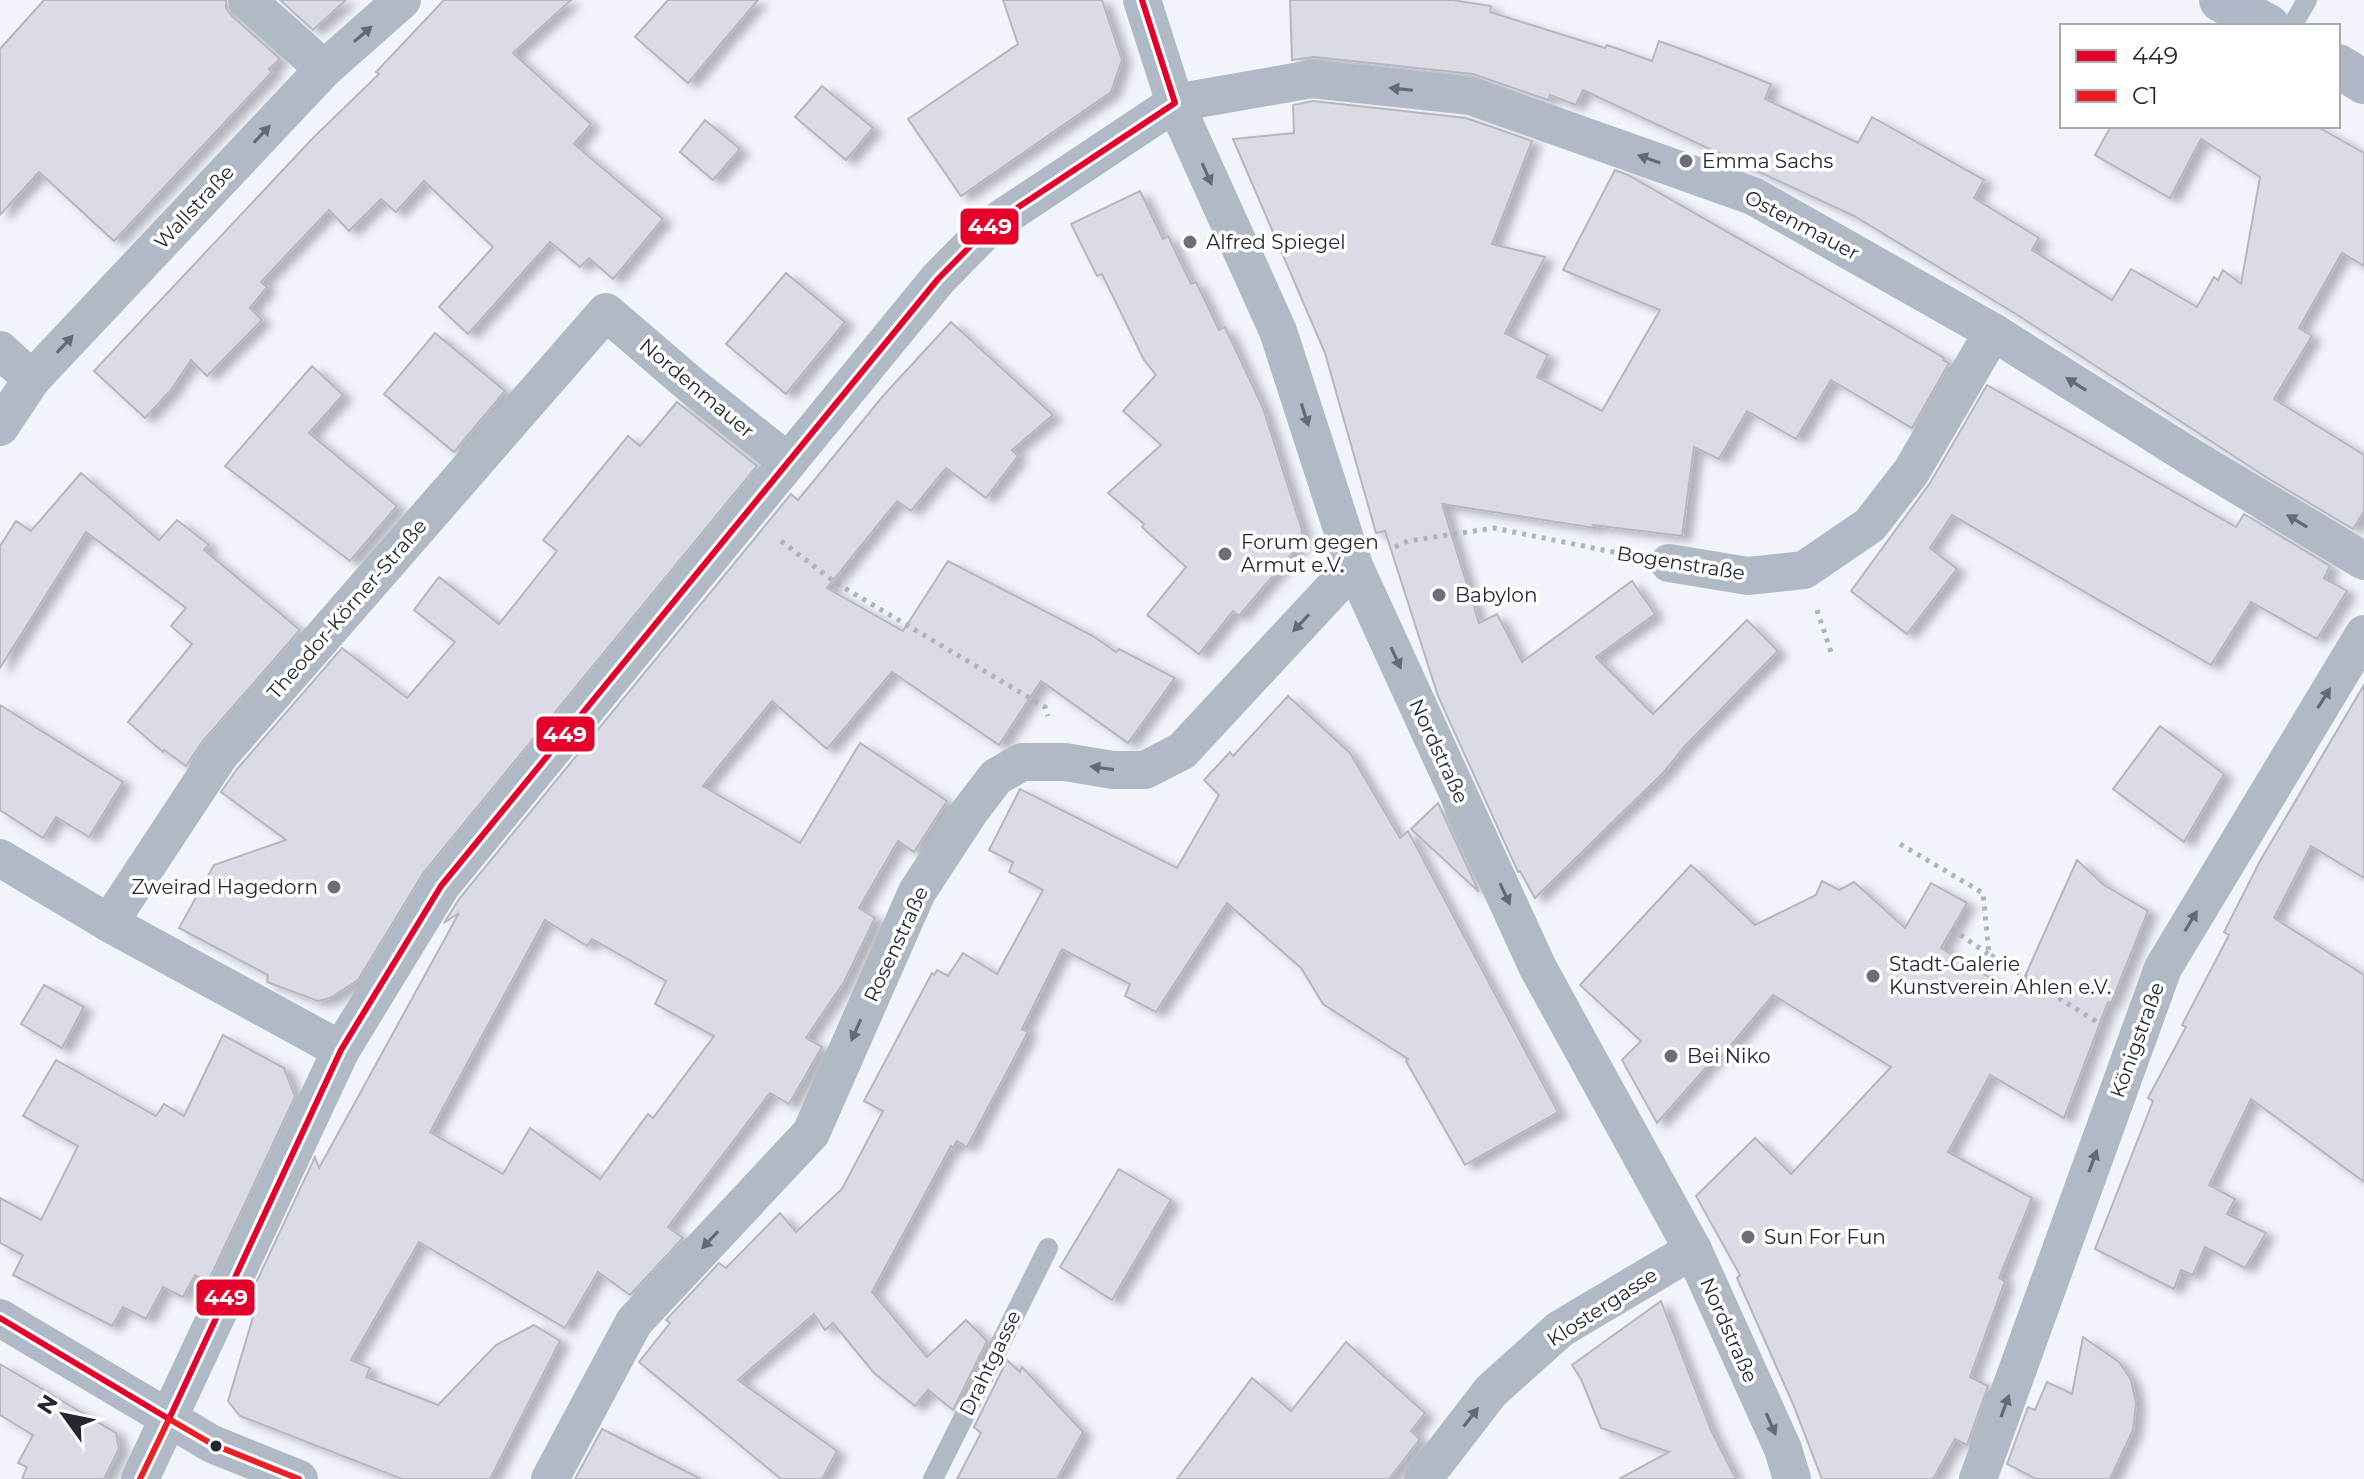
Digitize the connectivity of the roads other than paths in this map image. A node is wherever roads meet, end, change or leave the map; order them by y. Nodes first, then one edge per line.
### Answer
1 (247, 0) edge
2 (402, 0) edge
3 (1142, 0) edge
4 (2221, 0) edge
5 (2307, 0) edge
6 (2264, 24) edge
7 (2293, 24) edge
8 (2340, 67) edge
9 (324, 69) junction
10 (2364, 82) edge
11 (1175, 103) junction
12 (606, 312) joint
13 (1993, 332) junction
14 (0, 350) edge
15 (32, 379) junction
16 (0, 427) edge
17 (788, 462) junction
18 (2364, 561) edge
19 (1669, 563) road end
20 (1354, 566) junction
21 (2364, 634) edge
22 (0, 858) edge
23 (109, 923) junction
24 (341, 1050) junction
25 (1048, 1248) dead end
26 (1693, 1250) junction
27 (0, 1318) edge
28 (169, 1419) junction
29 (140, 1479) edge
30 (299, 1479) edge
31 (550, 1479) edge
32 (933, 1479) edge
33 (1423, 1479) edge
34 (1792, 1479) edge
35 (1978, 1479) edge

1 - 9 street
9 -> 2 street, Wallstraße
3 - 11 street, Nordstraße
4 - 6 street
5 - 7 lane
8 - 10 street
15 -> 9 street, Wallstraße
13 -> 11 street, Ostenmauer
11 - 17 street
11 -> 20 street, Nordstraße
12 - 17 street, Nordenmauer
12 - 23 street, Theodor-Körner-Straße
18 -> 13 street, Ostenmauer
13 - 19 street, Bogenstraße
14 - 15 street
15 - 16 street, Wallstraße
17 - 24 street
20 -> 26 street, Nordstraße
20 -> 31 street, Rosenstraße
35 -> 21 street, Königstraße
22 - 23 street
23 - 24 street
24 - 28 street
25 - 32 lane, Drahtgasse
33 -> 26 street, Klostergasse
26 -> 34 street, Nordstraße
27 - 28 street
28 - 29 street
28 - 30 street

